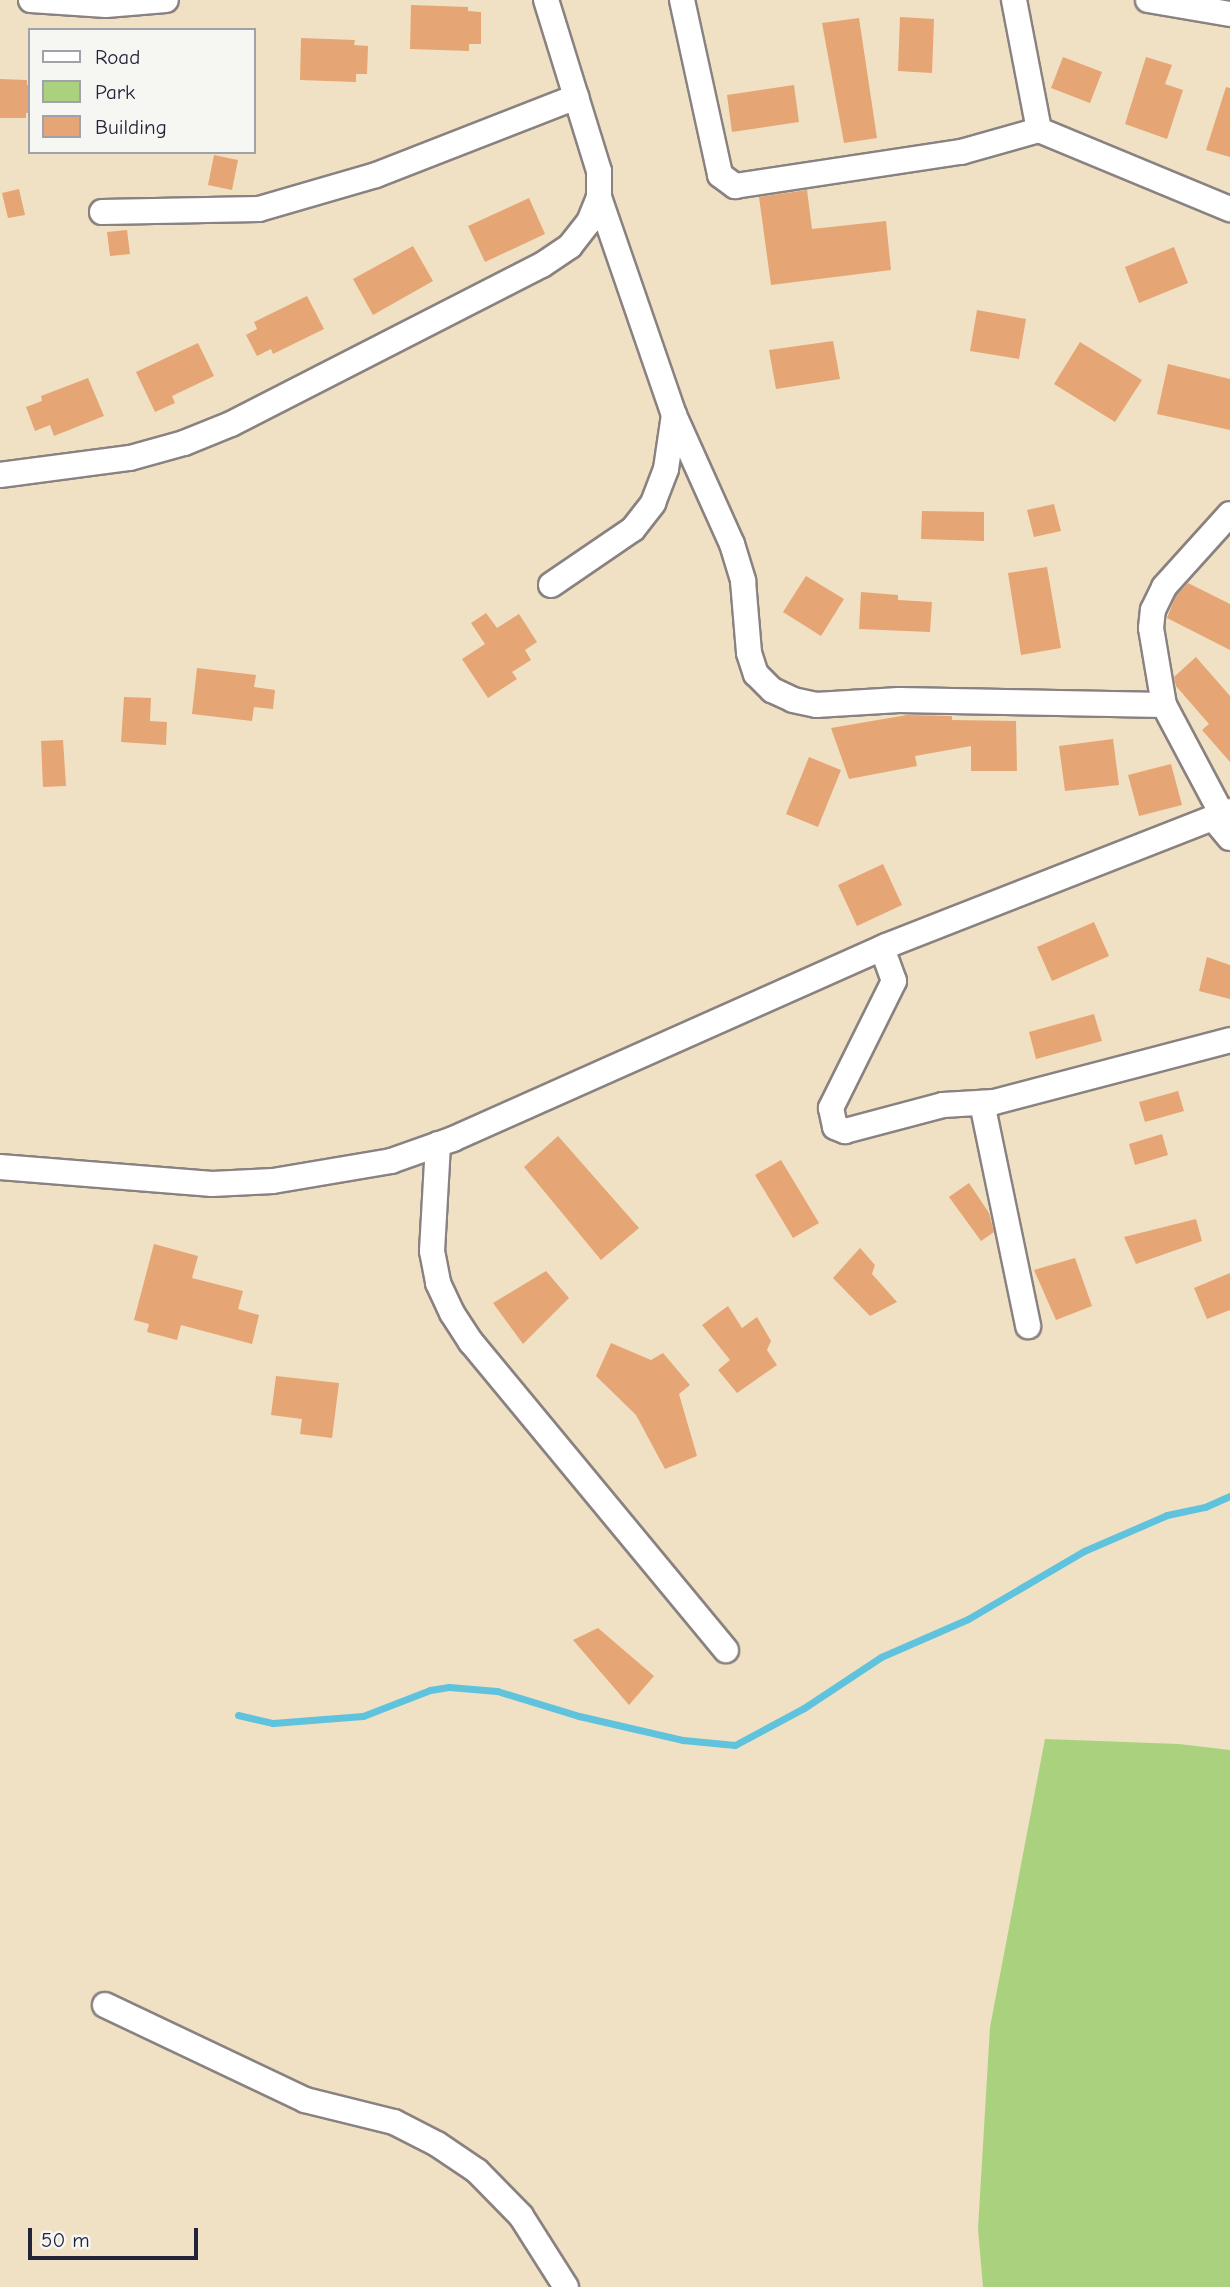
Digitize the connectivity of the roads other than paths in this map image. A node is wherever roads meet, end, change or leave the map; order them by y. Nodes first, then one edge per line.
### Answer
1 (31, 0) edge
2 (166, 0) edge
3 (546, 0) edge
4 (682, 0) edge
5 (1014, 0) edge
6 (1148, 0) edge
7 (1230, 14) edge
8 (576, 97) junction
9 (1039, 130) junction
10 (599, 197) junction
11 (1230, 209) edge
12 (102, 212) dead end
13 (674, 415) junction
14 (0, 475) edge
15 (1230, 514) edge
16 (551, 585) dead end
17 (1164, 705) junction
18 (1222, 814) edge
19 (1230, 838) edge
20 (882, 948) junction
21 (1230, 1040) edge
22 (982, 1103) junction
23 (438, 1144) junction
24 (0, 1167) edge
25 (1028, 1326) dead end
26 (726, 1650) dead end
27 (105, 2005) dead end
28 (566, 2287) edge

1 - 2 street
3 - 8 street
4 - 9 street
5 - 9 street
6 - 7 street
8 - 10 street
8 - 12 street
9 - 11 street
10 - 13 street
10 - 14 street
13 - 16 street
13 - 17 street
15 - 17 street
17 - 18 street
18 - 19 street
18 - 20 street
20 - 22 street
20 - 23 street
21 - 22 street
22 - 25 street
23 - 24 street
23 - 26 street
27 - 28 street

